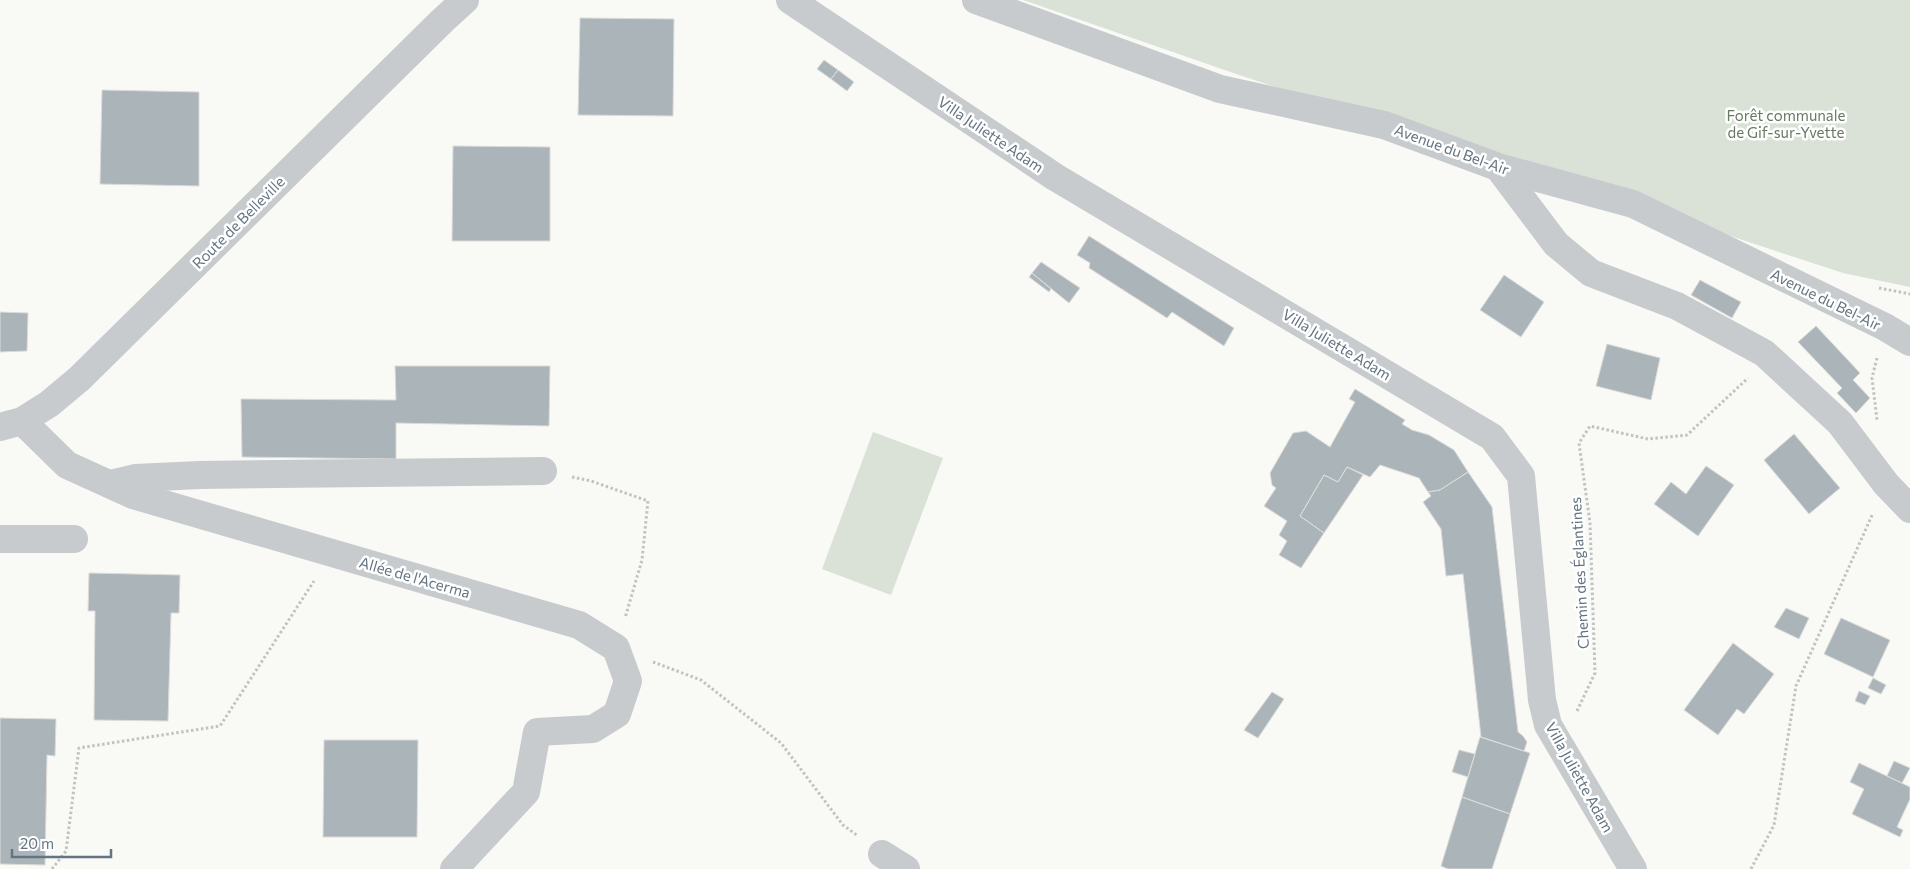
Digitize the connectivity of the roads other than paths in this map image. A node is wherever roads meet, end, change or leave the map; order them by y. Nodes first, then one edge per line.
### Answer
1 (465, 0) edge
2 (790, 0) edge
3 (976, 0) edge
4 (1498, 167) junction
5 (1910, 342) edge
6 (11, 424) edge
7 (543, 471) road end
8 (110, 484) junction
9 (1910, 508) edge
10 (0, 539) edge
11 (74, 539) dead end
12 (882, 854) road end
13 (454, 869) edge
14 (906, 869) edge
15 (1632, 869) edge

1 - 6 street, Route de Belleville
2 - 15 street, Villa Juliette Adam
3 - 4 street, Avenue du Bel-Air
4 - 5 street, Avenue du Bel-Air
4 - 9 street
6 - 8 street, Allée de l'Acerma
7 - 8 street
8 - 13 street, Allée de l'Acerma
10 - 11 street
12 - 14 street

